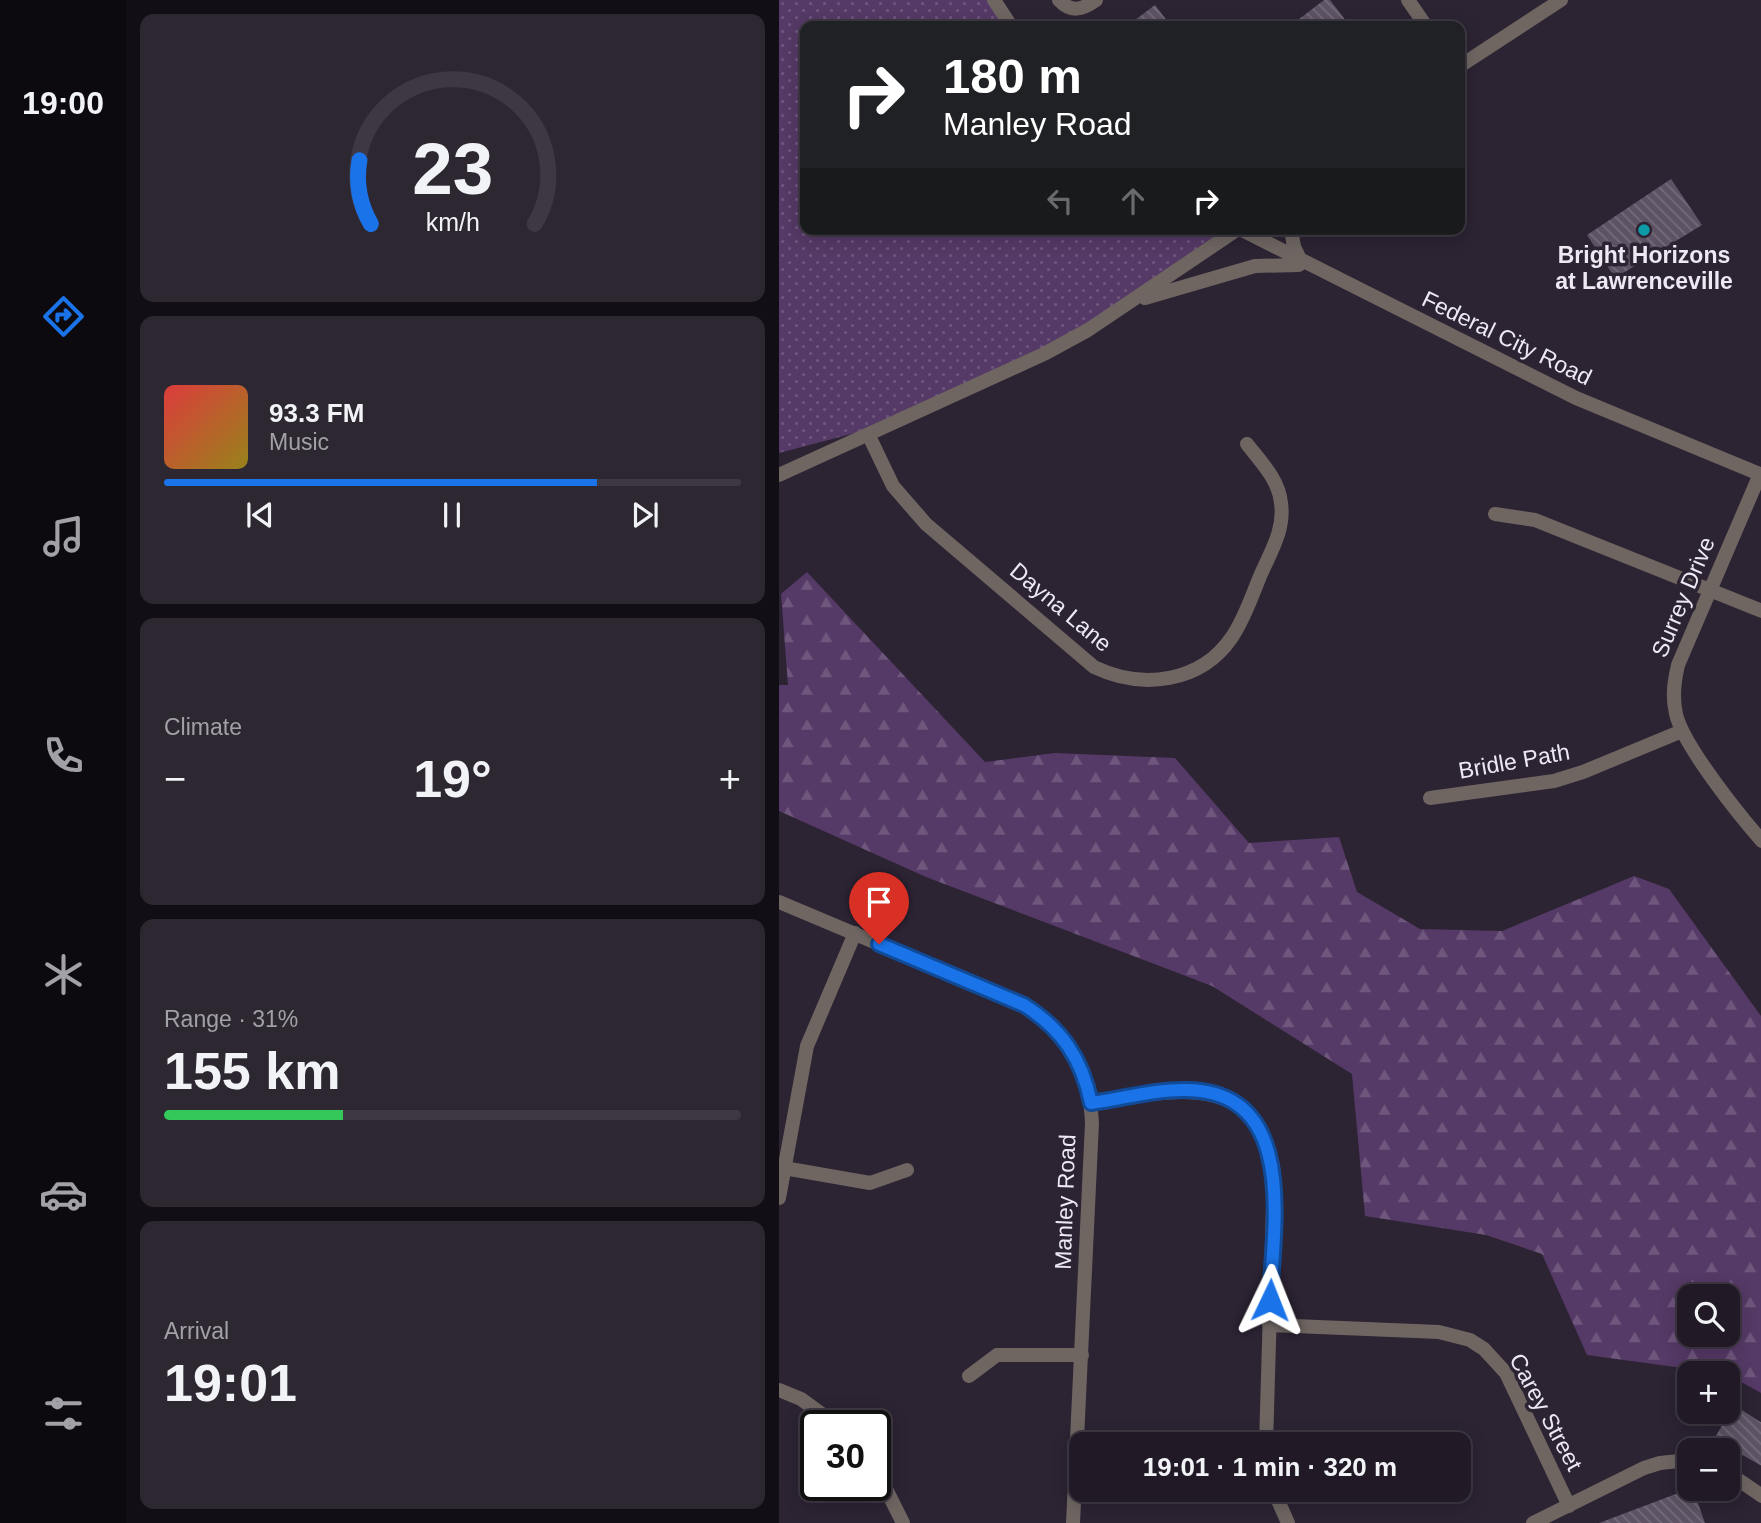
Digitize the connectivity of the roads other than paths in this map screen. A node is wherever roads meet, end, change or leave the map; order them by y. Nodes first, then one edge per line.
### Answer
1 (994, 0) edge
2 (1059, 0) edge
3 (1096, 0) edge
4 (1408, 0) edge
5 (1561, 0) edge
6 (1008, 21) edge
7 (1423, 21) edge
8 (1465, 63) edge
9 (1230, 235) edge
10 (1251, 235) edge
11 (1292, 235) edge
12 (1301, 261) junction
13 (1315, 268) junction
14 (1131, 302) junction
15 (869, 436) junction
16 (1247, 444) dead end
17 (779, 474) edge
18 (1760, 474) edge
19 (1495, 514) dead end
20 (1710, 589) junction
21 (1761, 611) edge
22 (1682, 731) junction
23 (1430, 798) dead end
24 (1761, 841) edge
25 (779, 902) edge
26 (855, 933) junction
27 (1091, 1103) junction
28 (784, 1168) junction
29 (907, 1170) dead end
30 (779, 1198) edge
31 (1269, 1325) junction
32 (1082, 1356) junction
33 (969, 1376) dead end
34 (779, 1390) edge
35 (816, 1410) edge
36 (1266, 1432) edge
37 (1677, 1461) edge
38 (1740, 1481) edge
39 (1761, 1496) edge
40 (891, 1499) edge
41 (1279, 1502) edge
42 (1569, 1506) junction
43 (903, 1523) edge
44 (1074, 1523) edge
45 (1288, 1523) edge
46 (1533, 1523) edge

1 - 6 street
2 - 3 street
4 - 7 street
5 - 8 street
9 - 14 street
10 - 12 street, Federal City Road
11 - 12 street
12 - 13 street, Federal City Road
13 - 14 street
13 - 18 street, Federal City Road
14 - 15 street
15 - 16 street, Dayna Lane
15 - 17 street
18 - 20 street, Surrey Drive
19 - 20 street
20 - 21 street
20 - 22 street, Surrey Drive
22 - 23 street, Bridle Path
22 - 24 street, Surrey Drive
25 - 26 street, Manley Road
26 - 27 street, Manley Road
26 - 28 street
27 - 31 street
27 - 32 street, Manley Road
28 - 29 street
28 - 30 street
31 - 36 street
31 - 42 street, Carey Street
32 - 33 street
32 - 44 street, Manley Road
34 - 35 street
37 - 42 street
38 - 39 street
40 - 43 street
41 - 45 street
42 - 46 street

